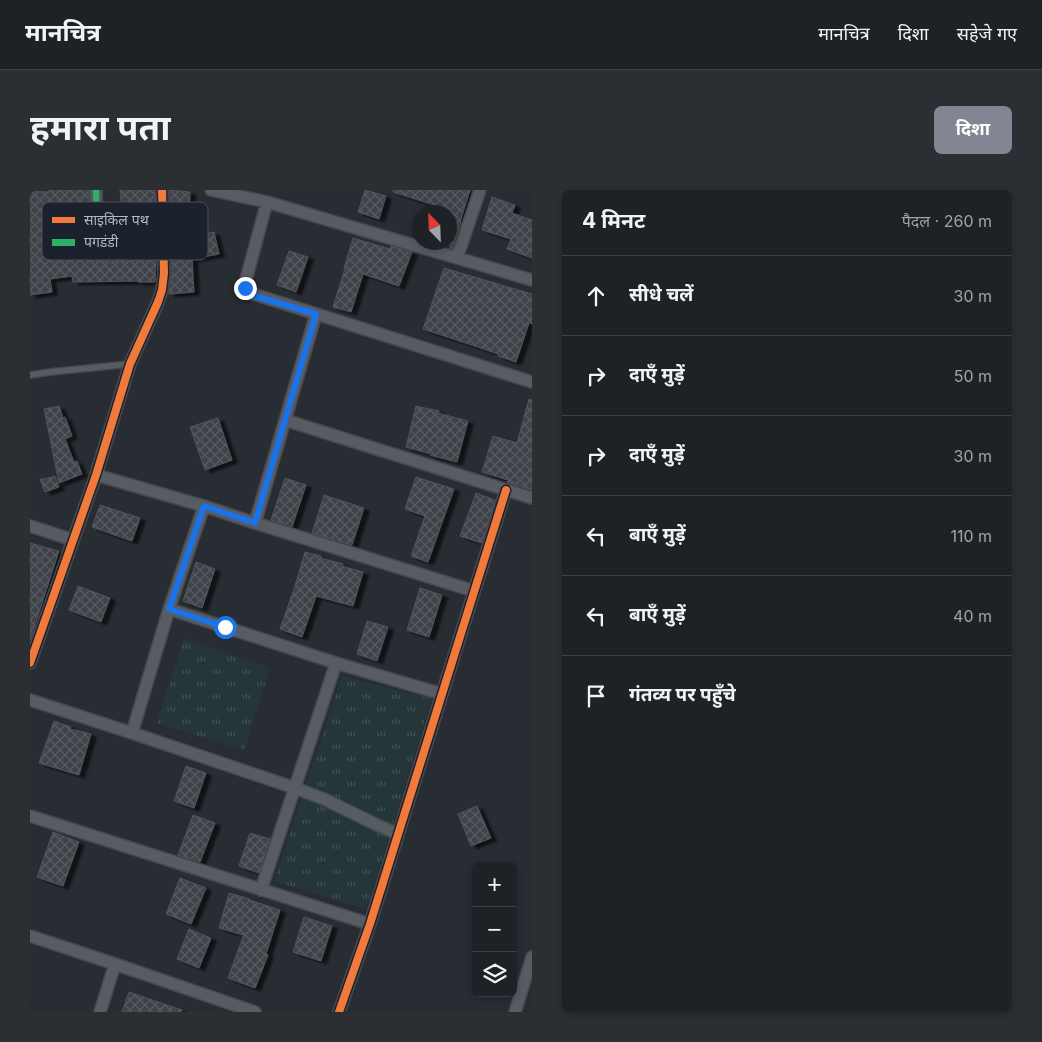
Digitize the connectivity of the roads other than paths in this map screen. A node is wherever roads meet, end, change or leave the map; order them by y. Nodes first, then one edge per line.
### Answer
1 (211, 190) edge
2 (480, 190) edge
3 (267, 202) junction
4 (457, 258) junction
5 (163, 260) edge
6 (532, 280) edge
7 (316, 314) junction
8 (130, 364) junction
9 (30, 376) edge
10 (532, 382) edge
11 (285, 420) junction
12 (96, 475) junction
13 (506, 490) junction
14 (532, 498) edge
15 (204, 506) junction
16 (255, 523) junction
17 (30, 526) edge
18 (73, 540) junction
19 (474, 591) junction
20 (169, 609) junction
21 (33, 645) edge
22 (30, 663) edge
23 (336, 663) junction
24 (442, 694) junction
25 (30, 700) edge
26 (132, 732) junction
27 (295, 788) junction
28 (30, 816) edge
29 (398, 834) junction
30 (261, 890) junction
31 (370, 924) junction
32 (30, 936) edge
33 (532, 957) edge
34 (115, 964) junction
35 (100, 1012) edge
36 (255, 1012) edge
37 (339, 1012) edge
38 (515, 1012) edge

1 - 3 street
2 - 4 street
3 - 4 street
3 - 7 street
4 - 6 street
5 - 8 street
7 - 10 street
7 - 11 street
8 - 9 lane
8 - 12 street
11 - 13 street
11 - 16 street
12 - 15 street
12 - 18 street
13 - 14 street
13 - 19 street
15 - 16 street
15 - 20 street
16 - 19 street
17 - 18 street
18 - 21 street
19 - 24 street
20 - 23 street
20 - 26 street
21 - 22 street
23 - 24 street
23 - 27 street
24 - 29 street
25 - 26 street
26 - 27 street
27 - 29 street
27 - 30 street
28 - 30 street
29 - 31 street
30 - 31 street
31 - 37 street
32 - 34 street
33 - 38 street
34 - 35 street
34 - 36 street

